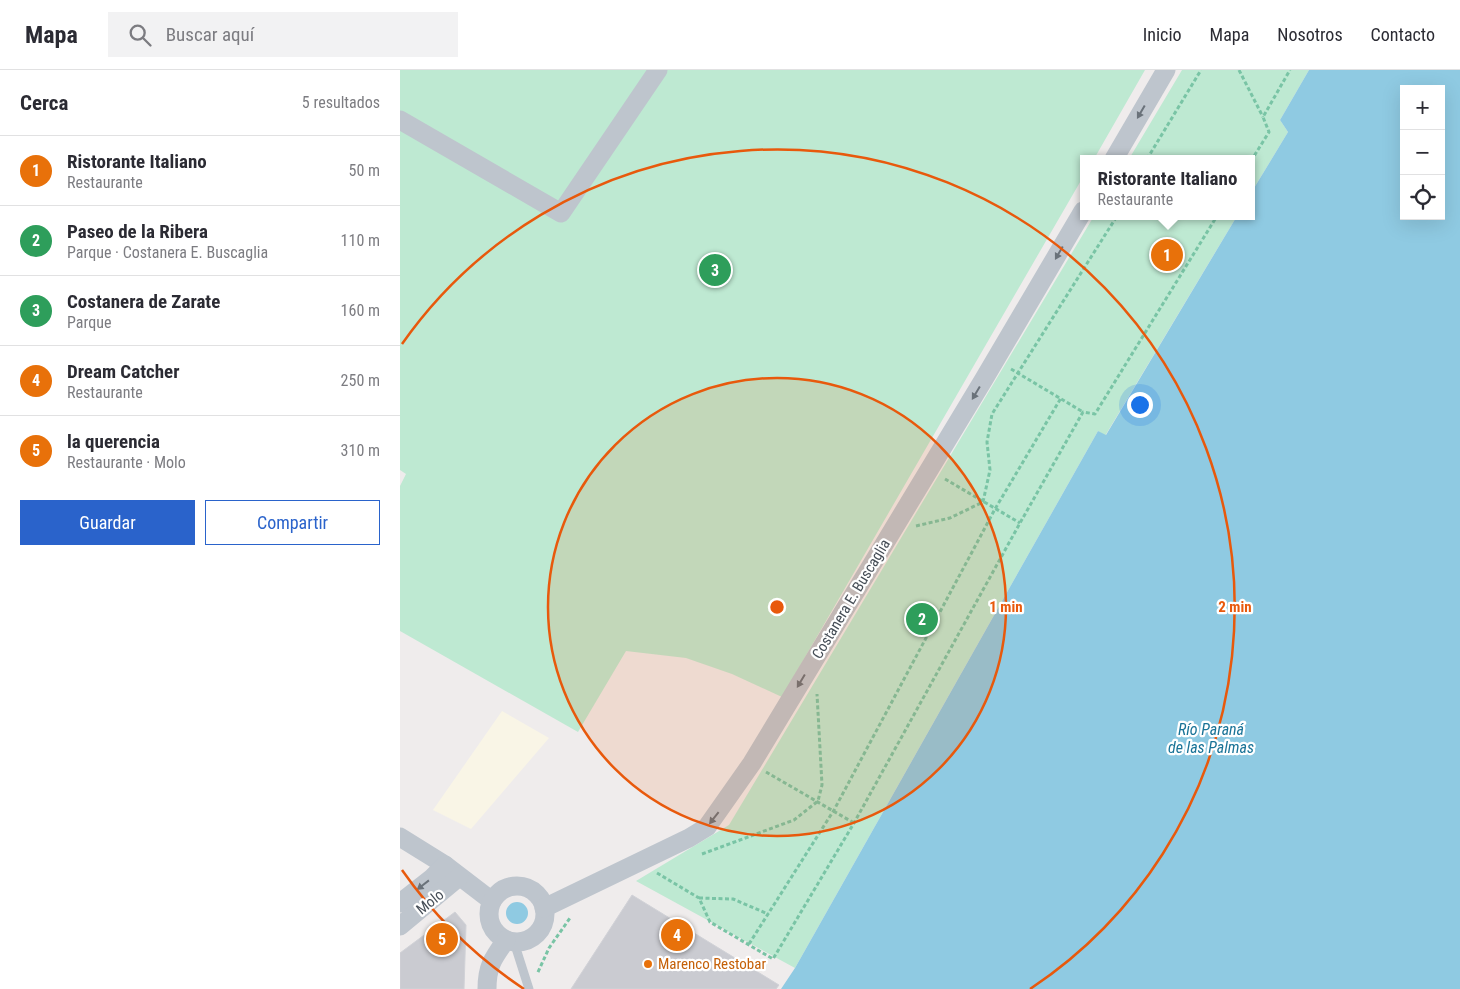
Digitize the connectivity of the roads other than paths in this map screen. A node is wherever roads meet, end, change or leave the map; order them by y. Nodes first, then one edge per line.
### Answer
1 (658, 70) edge
2 (1166, 70) edge
3 (400, 120) edge
4 (1116, 155) edge
5 (1080, 216) edge
6 (400, 837) edge
7 (452, 871) junction
8 (492, 901) junction
9 (400, 903) edge
10 (544, 908) junction
11 (400, 926) edge
12 (510, 941) junction
13 (487, 989) edge
14 (529, 989) edge

1 - 3 street
2 -> 4 street
5 -> 10 street, Costanera E. Buscaglia
6 - 7 street
7 - 8 street
7 -> 9 street, Molo
7 - 11 street, Molo
8 - 10 street
8 - 12 street
10 - 12 street
12 - 13 street
12 - 14 lane

